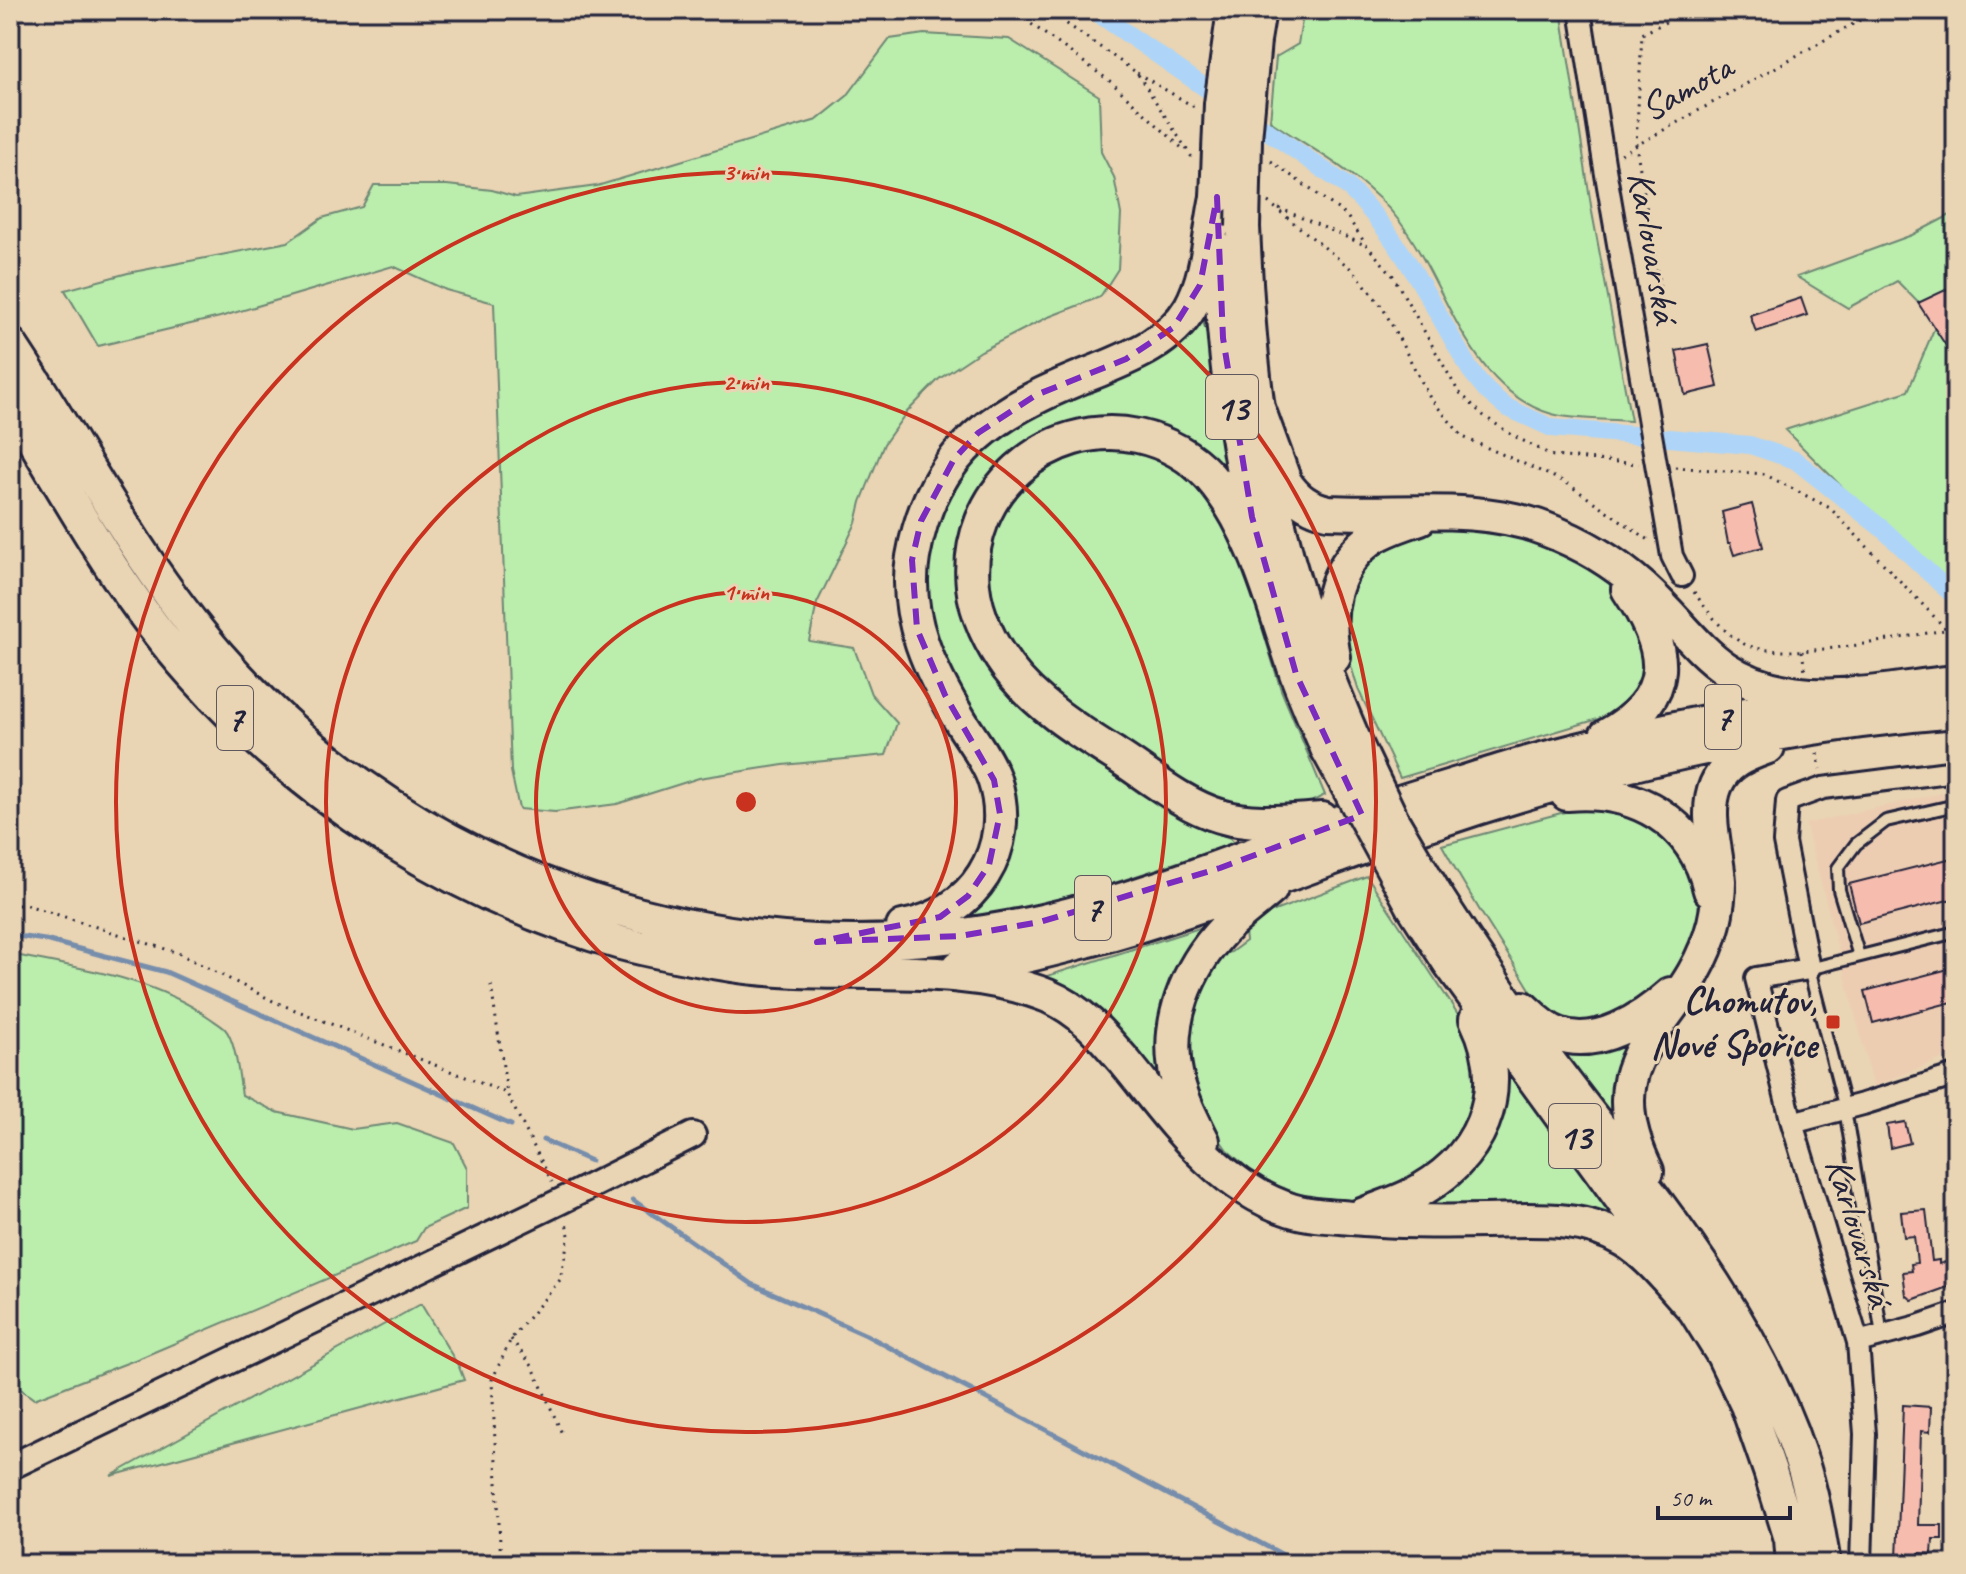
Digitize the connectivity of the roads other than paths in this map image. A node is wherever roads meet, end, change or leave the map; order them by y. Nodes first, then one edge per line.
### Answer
1 (1580, 10) edge
2 (1245, 21) edge
3 (1223, 212) junction
4 (10, 344) edge
5 (10, 400) edge
6 (1257, 405) junction
7 (1429, 514) junction
8 (1590, 550) junction
9 (1682, 576) road end
10 (1271, 598) junction
11 (1956, 682) edge
12 (1854, 693) junction
13 (1956, 711) edge
14 (1816, 729) junction
15 (1340, 743) junction
16 (1592, 745) junction
17 (1956, 771) edge
18 (1508, 799) junction
19 (1956, 805) edge
20 (1358, 816) junction
21 (1287, 875) junction
22 (1956, 932) edge
23 (817, 942) junction
24 (1707, 945) junction
25 (1859, 956) junction
26 (1464, 963) junction
27 (1809, 969) junction
28 (884, 972) junction
29 (1956, 1075) edge
30 (1845, 1109) junction
31 (1792, 1123) junction
32 (693, 1135) dead end
33 (1215, 1166) junction
34 (1354, 1218) junction
35 (1674, 1226) junction
36 (1698, 1313) junction
37 (1956, 1313) edge
38 (1882, 1335) junction
39 (1858, 1342) junction
40 (10, 1467) edge
41 (1793, 1564) edge
42 (1824, 1564) edge
43 (1861, 1564) edge

1 - 9 street, Karlovarská
2 - 3 highway, 13, bridge
3 - 6 highway, 13
3 - 10 highway, 13
3 - 23 highway
4 - 23 highway, 7
5 - 28 highway, 7
6 - 7 highway
6 - 15 highway, 13
7 - 8 highway
7 - 15 highway
8 - 12 highway
8 - 16 highway
10 - 15 highway, 13
10 - 20 highway
11 - 12 highway, 7
12 - 16 highway, 7
13 - 14 highway, 7
14 - 18 highway, 7
14 - 24 highway
15 - 26 highway, 13, bridge
16 - 20 highway, 7
17 - 27 street, Karlovarská
18 - 21 highway, 7
18 - 24 highway
19 - 25 lane
20 - 23 highway, 7
21 - 28 highway, 7
21 - 33 highway
22 - 25 lane
24 - 26 highway
24 - 35 highway
25 - 27 lane
26 - 34 highway
26 - 35 highway, 13
26 - 36 highway, 13
27 - 30 lane, Karlovarská
27 - 31 street, Karlovarská
28 - 33 highway
29 - 30 street
30 - 31 street
30 - 38 lane, Karlovarská
31 - 39 street, Karlovarská
32 - 40 street
33 - 34 highway
34 - 36 highway
35 - 42 highway, 13
36 - 41 highway, 13
37 - 38 street
38 - 39 street
39 - 43 street, Karlovarská

